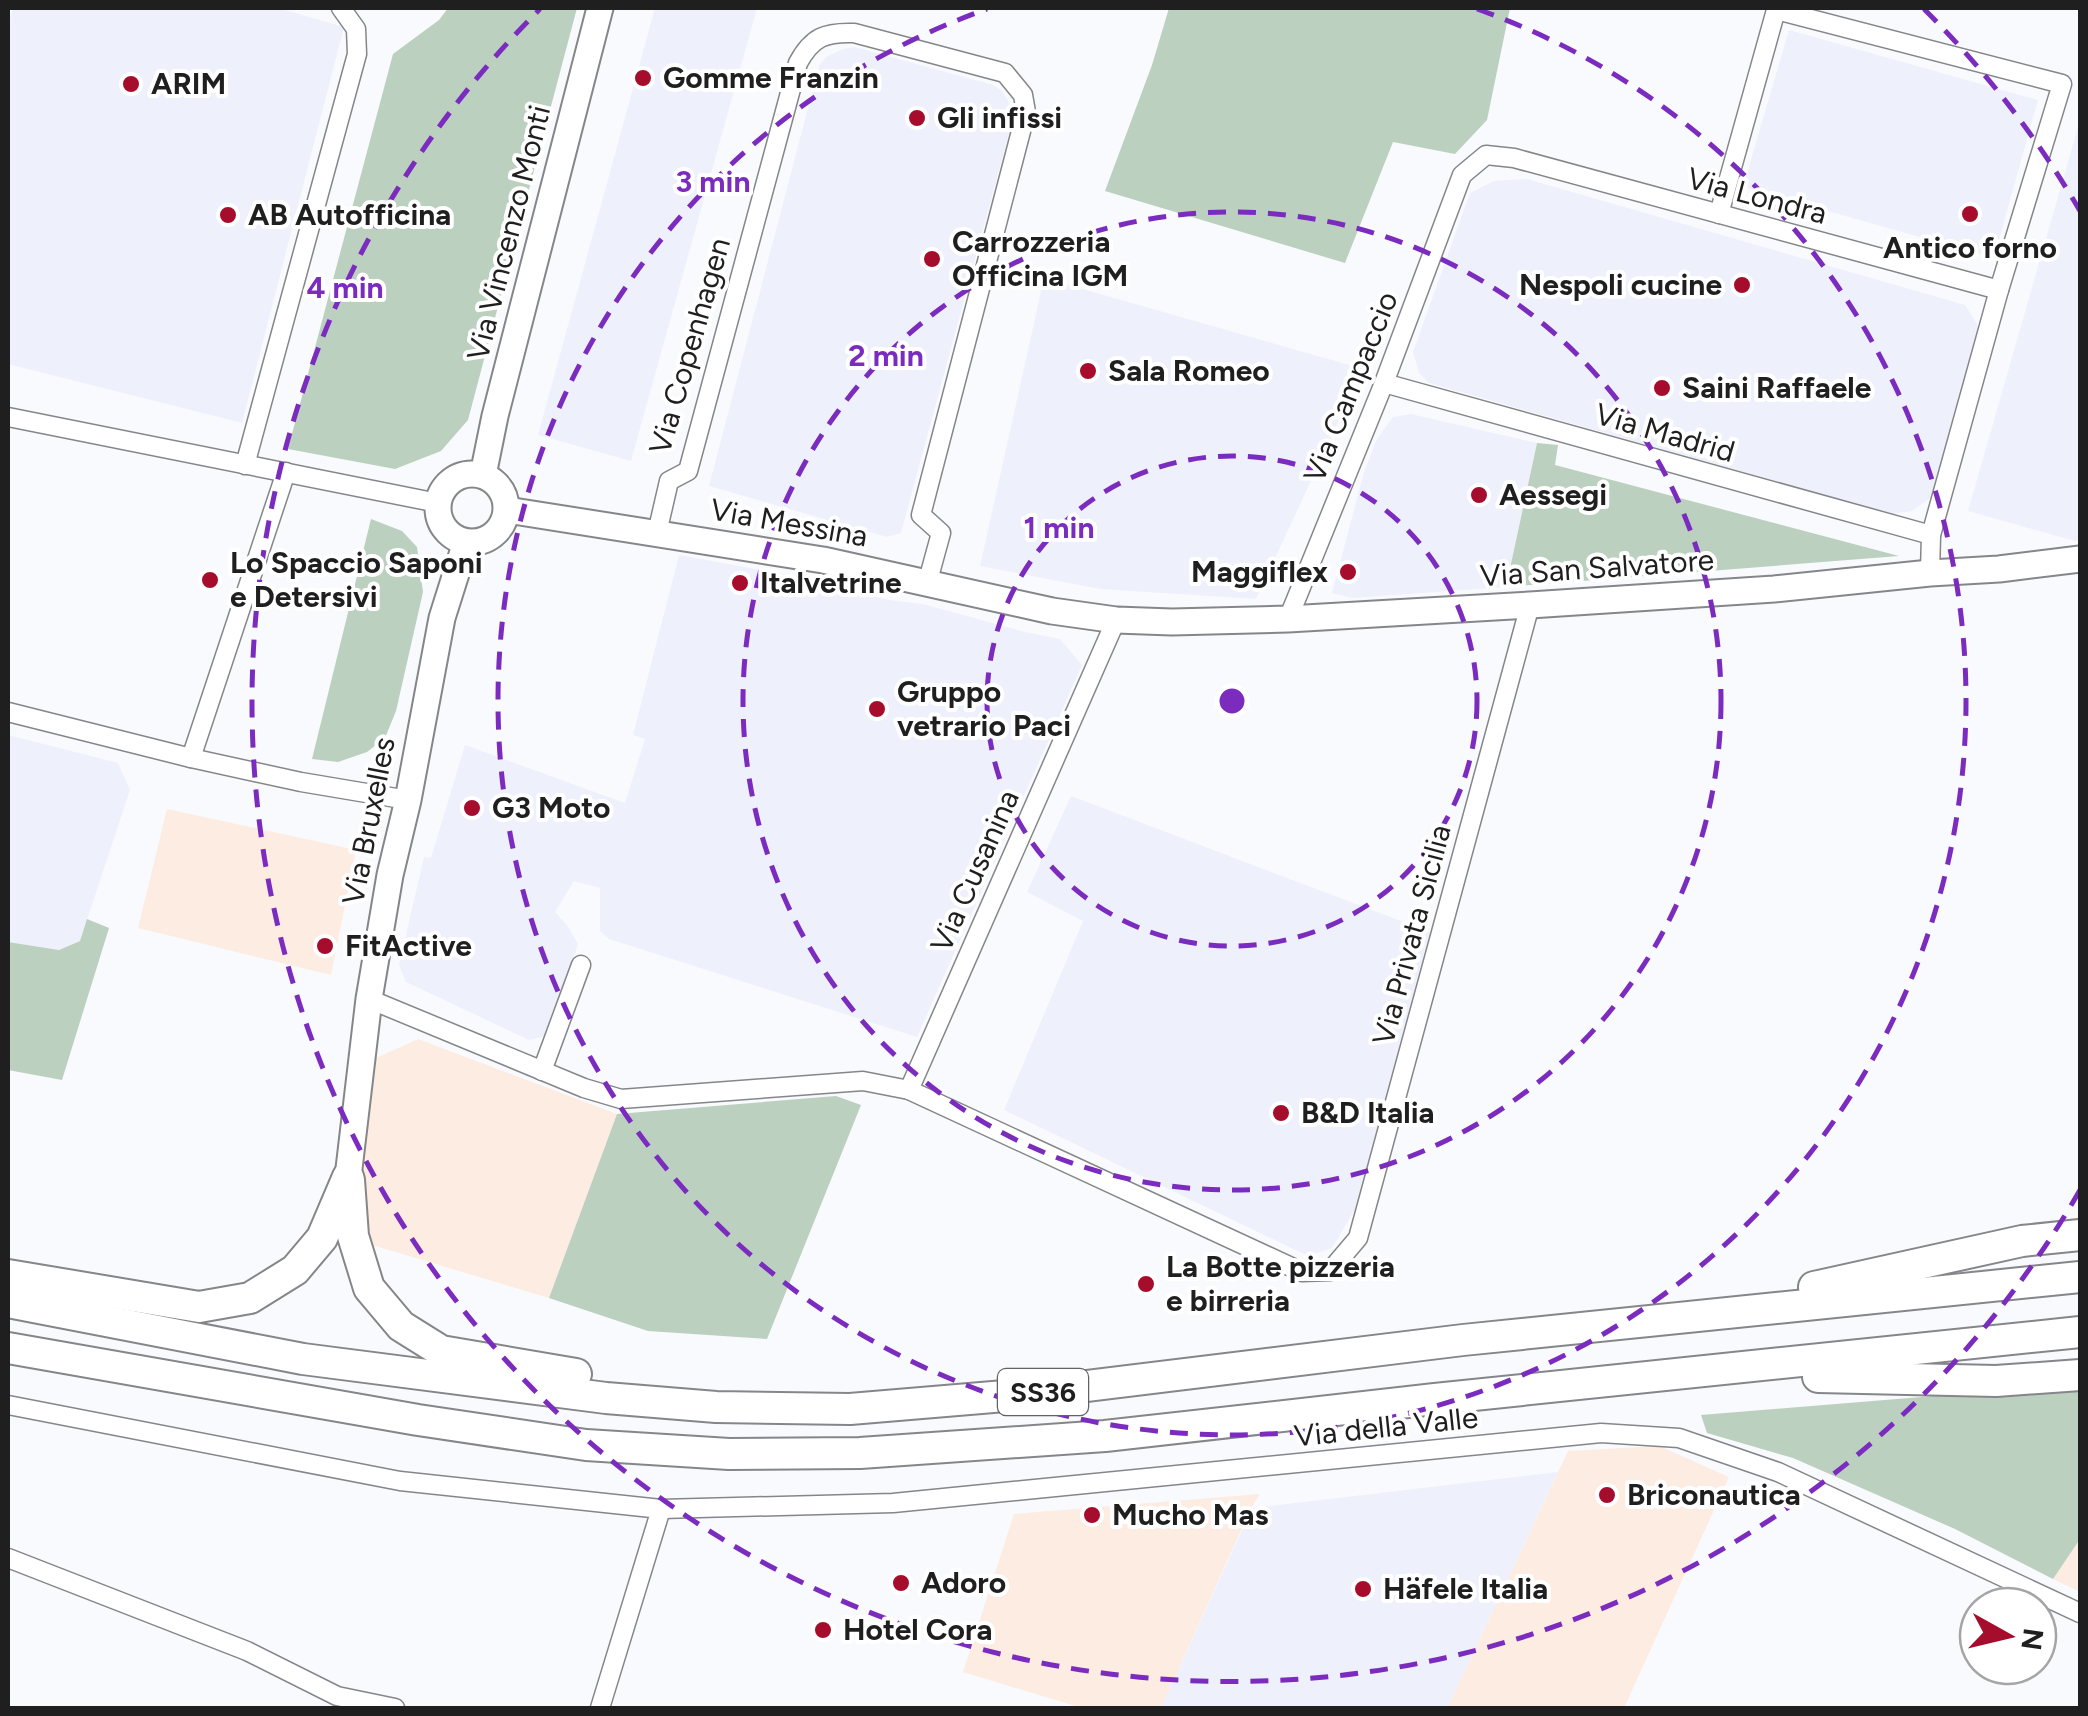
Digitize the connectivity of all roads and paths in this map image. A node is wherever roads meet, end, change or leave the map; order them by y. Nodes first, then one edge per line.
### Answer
1 (341, 8) edge
2 (600, 8) edge
3 (1776, 9) edge
4 (1462, 175) joint
5 (1719, 214) junction
6 (2000, 290) junction
7 (1384, 383) junction
8 (8, 416) edge
9 (245, 466) junction
10 (286, 472) junction
11 (483, 475) junction
12 (438, 503) junction
13 (507, 510) junction
14 (657, 532) junction
15 (1931, 535) junction
16 (466, 542) junction
17 (2080, 558) edge
18 (1930, 572) junction
19 (927, 584) junction
20 (1530, 606) junction
21 (1288, 618) junction
22 (1116, 620) junction
23 (8, 712) edge
24 (191, 758) junction
25 (408, 800) junction
26 (581, 965) dead end
27 (369, 998) junction
28 (542, 1071) junction
29 (909, 1090) junction
30 (348, 1177) junction
31 (2080, 1235) edge
32 (8, 1275) edge
33 (2080, 1277) edge
34 (8, 1302) edge
35 (1672, 1318) junction
36 (2080, 1332) edge
37 (8, 1348) edge
38 (1695, 1373) junction
39 (2080, 1375) edge
40 (606, 1398) junction
41 (8, 1404) edge
42 (661, 1508) junction
43 (8, 1558) edge
44 (2080, 1613) edge
45 (395, 1708) edge
46 (600, 1708) edge

1 - 9 street
2 - 11 street, Via Vincenzo Monti
3 - 5 street
3 - 6 street
4 - 5 street, Via Londra
4 - 7 street, Via Campaccio
5 - 6 street, Via Londra
6 - 15 street
7 - 15 street, Via Madrid
7 - 21 street, Via Campaccio
8 - 9 street
9 - 10 street
10 - 12 street
10 - 24 street
11 - 12 street
11 - 13 street
12 - 16 street
13 - 14 street, Via Messina
13 - 16 street
14 - 19 street, Via Messina
14 - 19 street, Via Copenhagen
15 - 18 street
16 - 25 street, Via Bruxelles
17 - 18 street, Via San Salvatore
18 - 20 street, Via San Salvatore
19 - 22 street, Via Messina
20 - 21 street, Via San Salvatore
20 - 29 street, Via Privata Sicilia
21 - 22 street, Via San Salvatore
22 - 29 street, Via Cusanina
23 - 24 street
24 - 25 street
25 - 27 street, Via Bruxelles
26 - 28 street
27 - 28 street
27 - 30 street, Via Bruxelles
28 - 29 street
30 - 32 highway
30 - 40 highway
31 - 35 highway
33 - 35 highway, SS36
34 - 40 highway, SS36
35 - 40 highway, SS36
36 - 38 highway, SS36
37 - 38 highway, SS36
38 - 39 highway
41 - 42 street, Via della Valle
42 - 44 street, Via della Valle
42 - 46 street
43 - 45 street

